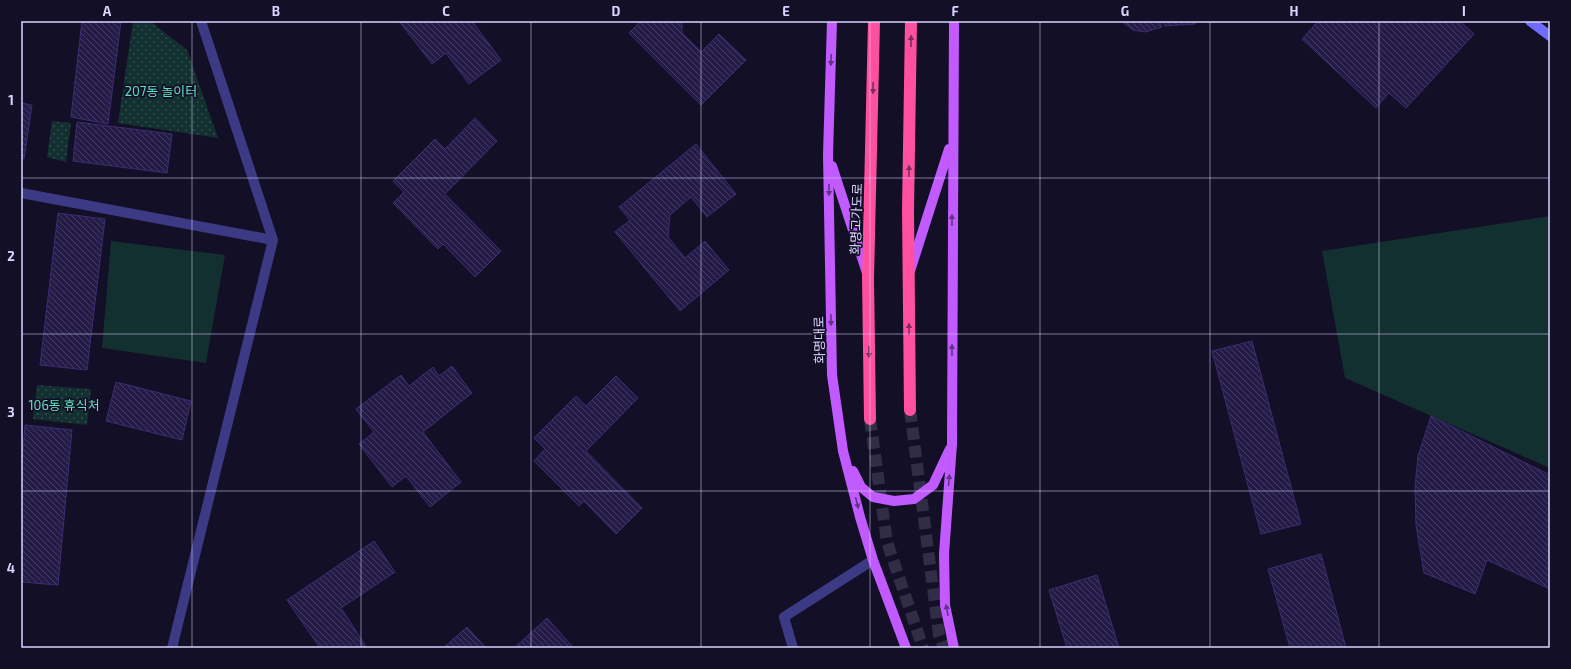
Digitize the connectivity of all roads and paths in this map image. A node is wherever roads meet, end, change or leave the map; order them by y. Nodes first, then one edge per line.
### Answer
1 (201, 21) edge
2 (832, 21) edge
3 (874, 21) edge
4 (911, 21) edge
5 (954, 21) edge
6 (1530, 21) edge
7 (1550, 36) edge
8 (952, 139) junction
9 (828, 155) junction
10 (21, 194) edge
11 (273, 240) junction
12 (909, 277) junction
13 (868, 278) junction
14 (910, 410) tunnel mouth
15 (870, 419) tunnel mouth
16 (952, 444) junction
17 (843, 451) junction
18 (873, 560) junction
19 (172, 648) edge
20 (793, 648) edge
21 (906, 648) edge
22 (954, 648) edge

1 - 11 street
2 -> 9 main road, 화명대로
3 -> 13 highway, 화명고가도로
12 -> 4 highway
5 - 8 main road
6 - 7 main road
8 - 12 main road
16 -> 8 main road
9 - 13 main road
9 -> 17 main road, 화명대로
10 - 11 street
11 - 19 street
14 -> 12 highway
13 -> 15 highway, 화명고가도로
16 - 17 main road
22 -> 16 main road
17 -> 18 main road, 화명대로
18 - 20 street
18 - 21 main road, 화명대로

